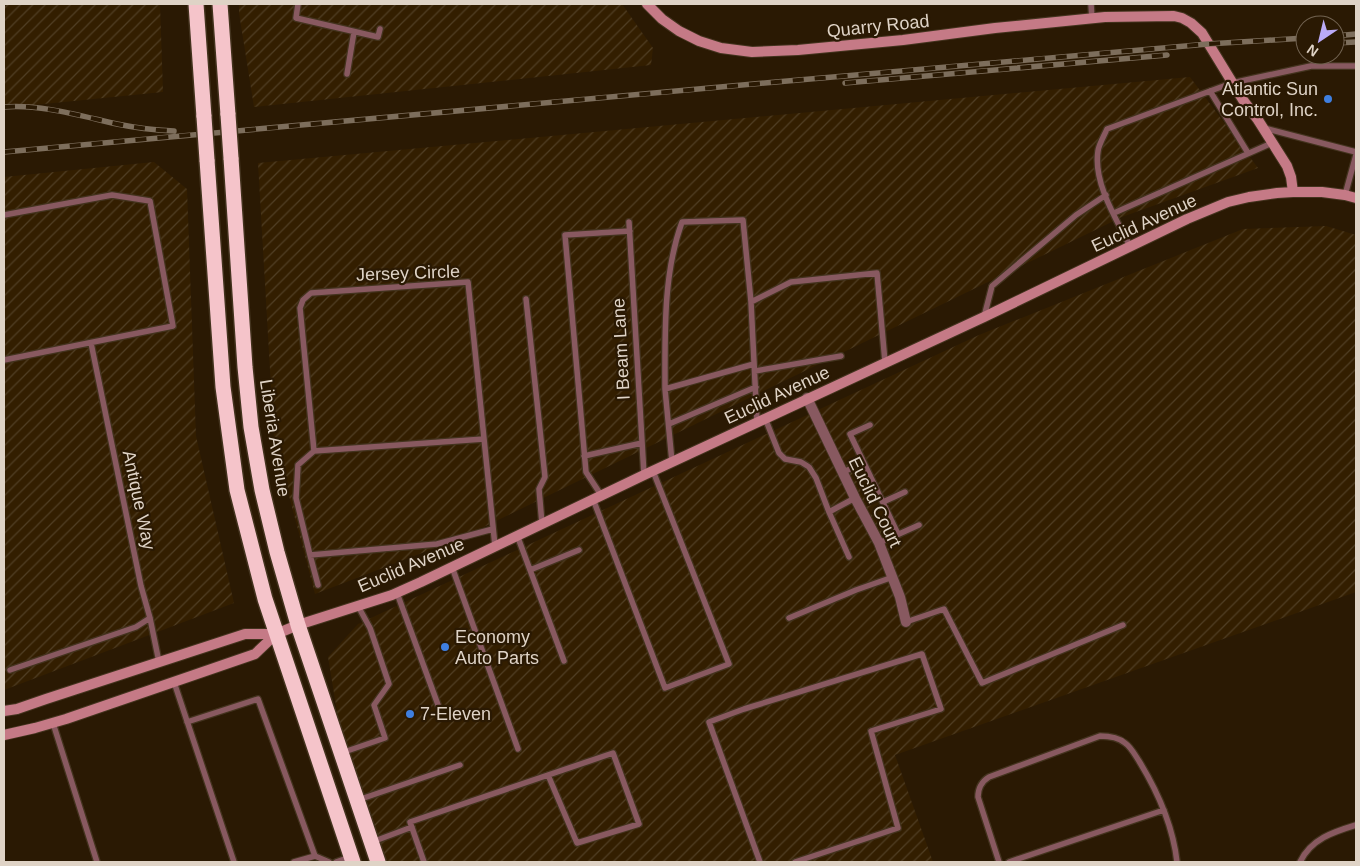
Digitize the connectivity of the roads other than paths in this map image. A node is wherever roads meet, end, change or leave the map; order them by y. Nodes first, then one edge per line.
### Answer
1 (196, 4) edge
2 (220, 4) edge
3 (298, 4) edge
4 (646, 4) edge
5 (1091, 4) edge
6 (1092, 19) junction
7 (380, 29) dead end
8 (354, 32) junction
9 (1356, 66) edge
10 (347, 74) dead end
11 (1232, 82) junction
12 (1210, 91) junction
13 (1263, 128) junction
14 (1272, 143) junction
15 (1248, 153) junction
16 (1356, 153) edge
17 (1353, 177) edge
18 (1293, 192) junction
19 (1106, 195) junction
20 (1344, 195) junction
21 (1356, 198) edge
22 (1114, 213) junction
23 (4, 215) edge
24 (629, 222) dead end
25 (630, 231) junction
26 (1130, 246) junction
27 (526, 299) dead end
28 (751, 302) junction
29 (984, 317) junction
30 (91, 343) junction
31 (841, 356) dead end
32 (4, 360) edge
33 (885, 362) junction
34 (754, 368) junction
35 (756, 388) junction
36 (666, 389) junction
37 (807, 398) junction
38 (761, 420) junction
39 (669, 424) junction
40 (870, 426) dead end
41 (484, 439) junction
42 (642, 443) junction
43 (314, 451) junction
44 (584, 456) junction
45 (672, 462) junction
46 (864, 463) junction
47 (843, 472) junction
48 (648, 473) junction
49 (905, 492) dead end
50 (597, 497) junction
51 (855, 498) junction
52 (883, 502) junction
53 (829, 512) junction
54 (542, 524) junction
55 (919, 525) dead end
56 (493, 529) junction
57 (898, 534) junction
58 (517, 536) junction
59 (879, 543) junction
60 (495, 546) junction
61 (579, 550) dead end
62 (310, 555) junction
63 (849, 557) dead end
64 (452, 567) junction
65 (530, 570) junction
66 (893, 577) junction
67 (318, 585) dead end
68 (397, 593) junction
69 (358, 606) junction
70 (150, 618) junction
71 (789, 618) dead end
72 (906, 622) joint
73 (298, 625) junction
74 (1123, 625) dead end
75 (276, 634) junction
76 (564, 661) dead end
77 (159, 662) junction
78 (10, 670) dead end
79 (174, 682) junction
80 (4, 711) edge
81 (441, 713) dead end
82 (188, 722) junction
83 (53, 723) junction
84 (4, 735) edge
85 (518, 748) dead end
86 (341, 753) junction
87 (460, 765) dead end
88 (548, 775) junction
89 (357, 800) junction
90 (1164, 810) junction
91 (1356, 826) edge
92 (412, 827) junction
93 (371, 842) junction
94 (315, 856) junction
95 (352, 859) edge
96 (96, 862) edge
97 (234, 862) edge
98 (294, 862) edge
99 (329, 862) edge
100 (336, 862) edge
101 (378, 862) edge
102 (424, 862) edge
103 (760, 862) edge
104 (795, 862) edge
105 (999, 862) edge
106 (1009, 862) edge
107 (1178, 862) edge
108 (1300, 862) edge

1 - 75 highway, bridge
2 - 73 highway, Liberia Avenue, bridge
3 - 8 lane
4 - 6 street, Quarry Road
5 - 6 lane
6 - 11 street, Quarry Road
7 - 8 lane
8 - 10 lane
9 - 11 lane
11 - 12 lane
11 - 13 street, Quarry Road
12 - 15 lane
12 - 19 lane
13 - 14 street, Quarry Road
13 - 16 lane
14 - 15 lane
14 - 18 street, Quarry Road
15 - 22 lane
16 - 17 lane
17 - 20 lane
18 - 20 street
18 - 26 street, Euclid Avenue
19 - 22 lane
19 - 29 lane
20 - 21 street
22 - 26 lane
23 - 30 lane
24 - 25 lane, I Beam Lane
25 - 42 lane, I Beam Lane
25 - 44 lane
26 - 29 street, Euclid Avenue
27 - 54 lane
28 - 33 lane
28 - 34 lane
28 - 36 lane
29 - 33 street, Euclid Avenue
30 - 32 lane
30 - 70 lane, Antique Way
31 - 34 lane
33 - 37 street, Euclid Avenue
34 - 35 lane
34 - 36 lane
35 - 38 lane
35 - 39 lane
36 - 39 lane
37 - 38 street, Euclid Avenue
37 - 47 street, Euclid Court
38 - 45 street, Euclid Avenue
38 - 53 lane
39 - 45 lane
40 - 46 lane
41 - 43 lane
41 - 43 lane, Jersey Circle
41 - 56 lane, Jersey Circle
42 - 44 lane
42 - 48 lane, I Beam Lane
43 - 62 lane
44 - 50 lane
45 - 48 street, Euclid Avenue
46 - 47 lane
46 - 52 lane
47 - 51 street, Euclid Court
48 - 50 street, Euclid Avenue
48 - 50 lane, I Beam Lane
49 - 52 lane
50 - 54 street, Euclid Avenue
51 - 53 lane
51 - 59 street, Euclid Court
52 - 57 lane
53 - 63 lane
54 - 58 street, Euclid Avenue
55 - 57 lane
56 - 60 lane, Jersey Circle
56 - 62 lane
57 - 59 lane
58 - 60 street, Euclid Avenue
58 - 65 lane
59 - 66 street, Euclid Court
60 - 64 street, Euclid Avenue
61 - 65 lane
62 - 67 lane
64 - 68 street, Euclid Avenue
64 - 85 lane
65 - 76 lane
66 - 71 lane
66 - 72 street, Euclid Court
68 - 69 street, Euclid Avenue
68 - 81 lane
69 - 73 street, Euclid Avenue
69 - 86 lane
70 - 77 lane, Antique Way
70 - 78 lane
72 - 74 lane
73 - 75 street, Euclid Avenue
73 - 86 highway, Liberia Avenue
75 - 77 street, Euclid Avenue
75 - 79 street, Euclid Avenue
75 - 95 highway
77 - 80 street, Euclid Avenue
79 - 82 lane
79 - 83 street, Euclid Avenue
82 - 94 lane
82 - 97 lane
83 - 84 street, Euclid Avenue
83 - 96 lane
86 - 89 highway, Liberia Avenue
87 - 89 lane
88 - 88 lane
88 - 92 lane
89 - 93 highway, Liberia Avenue
90 - 105 lane
90 - 106 lane
90 - 107 lane
91 - 108 lane
92 - 93 lane
92 - 102 lane
93 - 101 highway, Liberia Avenue
94 - 98 lane
94 - 99 lane
95 - 100 lane
103 - 104 lane

